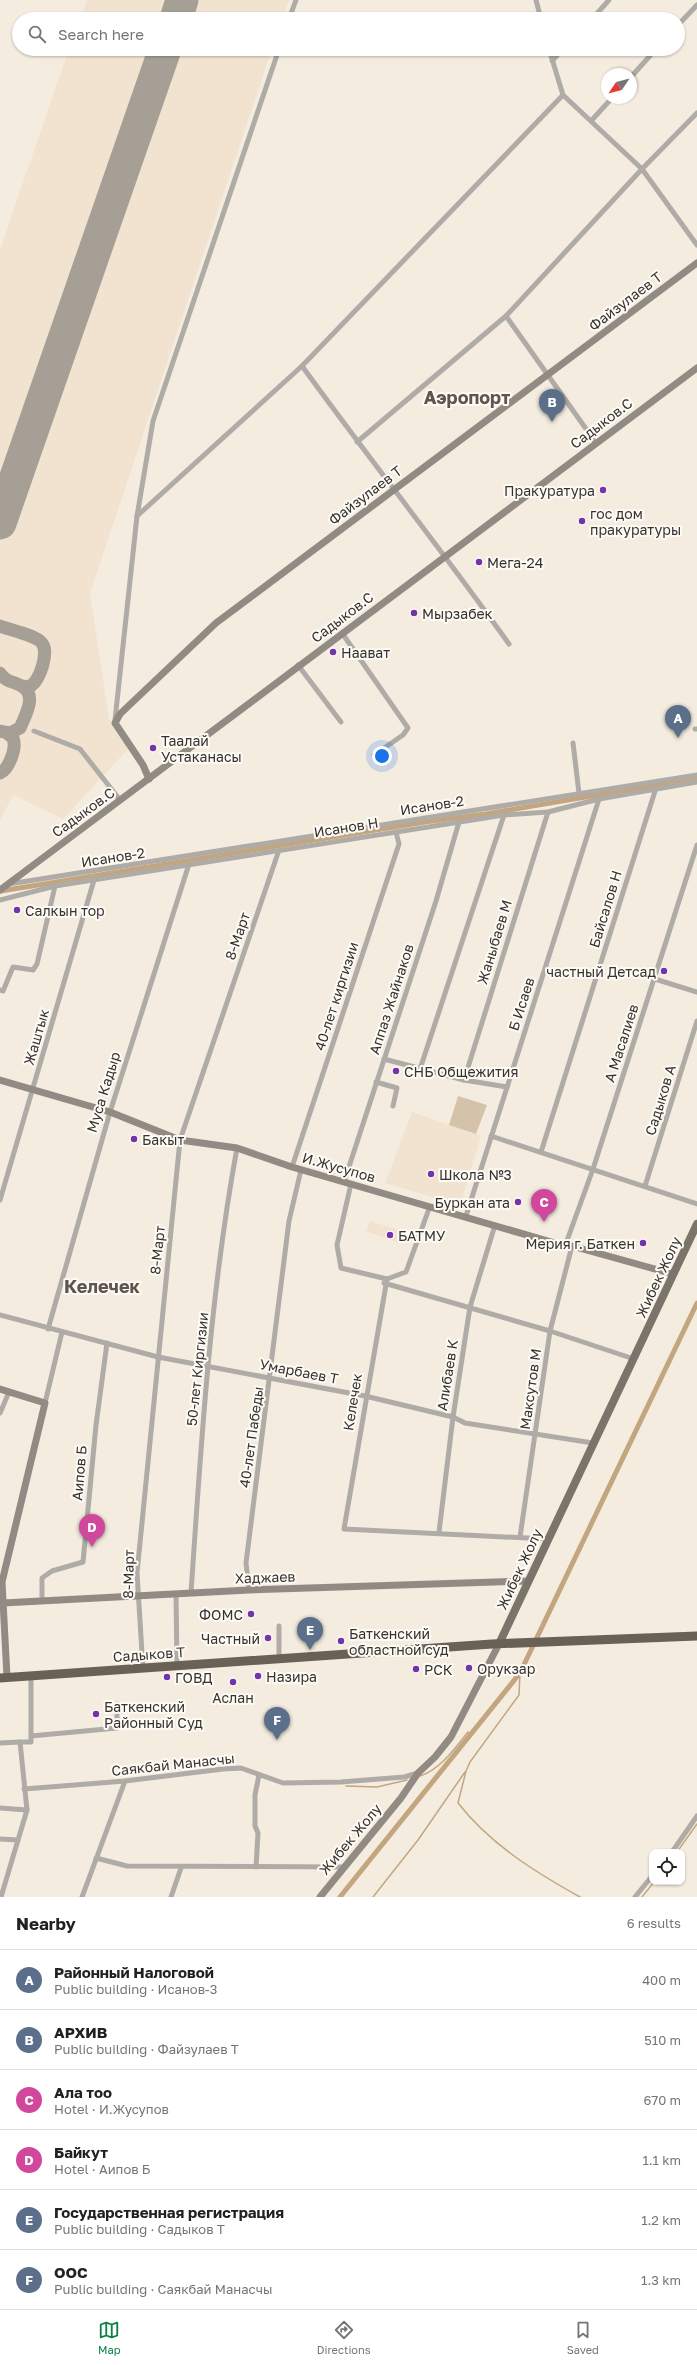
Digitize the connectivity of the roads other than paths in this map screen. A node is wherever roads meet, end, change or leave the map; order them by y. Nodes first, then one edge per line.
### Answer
1 (296, 0) edge
2 (536, 0) edge
3 (610, 0) edge
4 (697, 5) edge
5 (292, 12) edge
6 (539, 12) edge
7 (599, 12) edge
8 (685, 18) edge
9 (277, 56) edge
10 (551, 56) edge
11 (557, 56) edge
12 (650, 56) edge
13 (552, 61) junction
14 (637, 70) edge
15 (563, 95) junction
16 (607, 104) edge
17 (697, 113) edge
18 (591, 121) junction
19 (642, 169) junction
20 (697, 245) edge
21 (697, 263) edge
22 (506, 316) junction
23 (302, 366) junction
24 (697, 368) edge
25 (549, 374) junction
26 (357, 442) junction
27 (596, 443) junction
28 (393, 491) junction
29 (137, 516) junction
30 (446, 556) junction
31 (342, 633) junction
32 (509, 644) dead end
33 (298, 665) junction
34 (342, 722) dead end
35 (115, 723) junction
36 (34, 731) dead end
37 (573, 743) dead end
38 (374, 755) dead end
39 (697, 775) edge
40 (149, 779) junction
41 (697, 782) edge
42 (656, 788) junction
43 (579, 793) junction
44 (599, 799) junction
45 (120, 800) junction
46 (548, 812) junction
47 (504, 815) junction
48 (459, 822) junction
49 (396, 832) junction
50 (697, 845) edge
51 (279, 850) junction
52 (189, 864) junction
53 (94, 880) junction
54 (55, 886) junction
55 (3, 887) edge
56 (0, 900) edge
57 (655, 978) junction
58 (0, 990) edge
59 (697, 992) edge
60 (697, 1021) edge
61 (384, 1059) junction
62 (420, 1069) junction
63 (0, 1080) edge
64 (464, 1080) junction
65 (376, 1082) junction
66 (507, 1087) junction
67 (33, 1089) junction
68 (393, 1106) dead end
69 (110, 1112) junction
70 (492, 1136) junction
71 (180, 1140) junction
72 (237, 1148) junction
73 (541, 1152) junction
74 (292, 1167) junction
75 (593, 1169) junction
76 (301, 1170) junction
77 (347, 1183) junction
78 (645, 1186) junction
79 (0, 1200) edge
80 (697, 1204) edge
81 (430, 1206) junction
82 (466, 1216) junction
83 (697, 1224) edge
84 (495, 1225) junction
85 (568, 1246) junction
86 (673, 1274) junction
87 (385, 1281) junction
88 (470, 1307) junction
89 (0, 1315) edge
90 (48, 1329) junction
91 (550, 1331) junction
92 (62, 1332) junction
93 (106, 1343) junction
94 (158, 1357) junction
95 (634, 1359) junction
96 (208, 1366) junction
97 (271, 1378) junction
98 (0, 1389) edge
99 (9, 1392) junction
100 (365, 1396) junction
101 (45, 1403) junction
102 (0, 1413) edge
103 (452, 1417) junction
104 (536, 1433) junction
105 (593, 1443) junction
106 (439, 1532) junction
107 (520, 1537) junction
108 (548, 1539) junction
109 (528, 1581) junction
110 (249, 1590) junction
111 (191, 1593) junction
112 (176, 1594) junction
113 (138, 1596) junction
114 (42, 1601) junction
115 (3, 1603) junction
116 (279, 1626) dead end
117 (697, 1636) edge
118 (495, 1644) junction
119 (279, 1659) junction
120 (177, 1666) junction
121 (143, 1668) junction
122 (31, 1676) junction
123 (3, 1677) edge
124 (117, 1704) dead end
125 (31, 1736) junction
126 (20, 1742) junction
127 (0, 1743) edge
128 (418, 1773) junction
129 (259, 1775) junction
130 (125, 1781) junction
131 (24, 1789) junction
132 (0, 1808) edge
133 (27, 1810) junction
134 (697, 1816) edge
135 (0, 1838) edge
136 (18, 1840) junction
137 (674, 1849) edge
138 (96, 1858) junction
139 (256, 1867) junction
140 (344, 1867) junction
141 (181, 1868) junction
142 (649, 1880) edge
143 (1, 1897) edge
144 (82, 1897) edge
145 (171, 1897) edge
146 (320, 1897) edge
147 (635, 1897) edge

1 - 5 street
2 - 6 street
3 - 7 street
4 - 8 street
9 - 29 street
10 - 13 street
11 - 13 street
12 - 14 street
13 - 15 street
15 - 18 street
15 - 23 street
16 - 18 street
17 - 19 street
18 - 19 street
19 - 20 street
19 - 22 street
21 - 25 street, Файзулаев Т
22 - 25 street
22 - 26 street
23 - 26 street
23 - 29 street
24 - 27 street, Садыков.С
25 - 27 street
25 - 28 street, Файзулаев Т
26 - 28 street
27 - 30 street, Садыков.С
28 - 30 street
28 - 35 street, Файзулаев Т
29 - 35 street
30 - 31 street, Садыков.С
30 - 32 street
31 - 33 street, Садыков.С
31 - 38 street
33 - 34 street
33 - 40 street, Садыков.С
35 - 40 street
36 - 45 street
37 - 43 street
39 - 43 street, Исанов-2
40 - 45 street, Садыков.С
41 - 42 street, Исанов Н
42 - 44 street, Исанов Н
42 - 73 street, Байсалов Н
43 - 55 street, Исанов-2
44 - 46 street, Исанов Н
44 - 66 street, Б Исаев
45 - 55 street, Садыков.С
46 - 47 street, Исанов Н
46 - 64 street, Жаныбаев М
47 - 48 street, Исанов Н
47 - 62 street
48 - 49 street, Исанов Н
48 - 61 street, Аппаз Жайнаков
49 - 51 street, Исанов Н
49 - 74 street, 40-лет киргизии
50 - 57 street, А Масалиев
51 - 52 street, Исанов Н
51 - 71 street, 8-Март
52 - 53 street, Исанов Н
52 - 69 street, Муса Кадыр
53 - 54 street, Исанов Н
53 - 67 street, Жаштык
54 - 56 street, Исанов Н
54 - 58 street
57 - 59 street
57 - 75 street, А Масалиев
60 - 78 street, Садыков А
61 - 62 street
61 - 65 street, Аппаз Жайнаков
62 - 64 street
63 - 67 street, И.Жусупов
64 - 66 street
65 - 68 street
65 - 77 street, Аппаз Жайнаков
66 - 70 street, Б Исаев
67 - 69 street, И.Жусупов
67 - 79 street, Жаштык
69 - 71 street, И.Жусупов
69 - 90 street, Муса Кадыр
70 - 73 street
70 - 82 street, Б Исаев
71 - 72 street, И.Жусупов
71 - 94 street, 8-Март
72 - 74 street, И.Жусупов
72 - 96 street, 50-лет Киргизии
73 - 75 street
74 - 76 street, И.Жусупов
75 - 78 street
75 - 85 street, А Масалиев
76 - 77 street, И.Жусупов
76 - 97 street, 40-лет Пабеды
77 - 81 street, И.Жусупов
77 - 87 street, Аппаз Жайнаков
78 - 80 street
81 - 82 street, И.Жусупов
81 - 87 street
82 - 84 street, И.Жусупов
83 - 86 main road, Жибек Жолу
84 - 85 street, И.Жусупов
84 - 88 street, Алибаев К
85 - 86 street, И.Жусупов
85 - 91 street, Максутов М
86 - 95 main road, Жибек Жолу
87 - 88 street
87 - 100 street, Келечек
88 - 91 street
88 - 103 street, Алибаев К
89 - 90 street, Умарбаев Т
90 - 92 street, Умарбаев Т
91 - 95 street
91 - 104 street, Максутов М
92 - 93 street, Умарбаев Т
92 - 101 street
93 - 94 street, Умарбаев Т
93 - 114 street, Аипов Б
94 - 96 street, Умарбаев Т
94 - 113 street, 8-Март
95 - 105 main road, Жибек Жолу
96 - 97 street, Умарбаев Т
96 - 111 street, 50-лет Киргизии
97 - 100 street, Умарбаев Т
97 - 110 street, 40-лет Пабеды
98 - 99 street
99 - 101 street
99 - 102 street
100 - 103 street, Умарбаев Т
100 - 106 street, Келечек
101 - 115 street
103 - 104 street, Умарбаев Т
103 - 106 street, Алибаев К
104 - 105 street, Умарбаев Т
104 - 107 street, Максутов М
105 - 108 main road, Жибек Жолу
106 - 107 street
107 - 108 street
108 - 109 main road, Жибек Жолу
109 - 110 street, Хаджаев
109 - 118 main road, Жибек Жолу
110 - 111 street, Хаджаев
111 - 112 street, Хаджаев
112 - 113 street, Хаджаев
112 - 120 street
113 - 114 street, Хаджаев
113 - 121 street, 8-Март
114 - 115 street, Хаджаев
115 - 123 street
116 - 119 street
117 - 118 highway, Садыков Т
118 - 119 highway, Садыков Т
118 - 128 street, Жибек Жолу
119 - 120 highway, Садыков Т
120 - 121 highway, Садыков Т
121 - 122 highway, Садыков Т
122 - 123 highway, Садыков Т
122 - 125 street
124 - 125 street
125 - 126 street
126 - 127 street
126 - 131 street
128 - 129 street, Саякбай Манасчы
128 - 140 street, Жибек Жолу
129 - 130 street, Саякбай Манасчы
129 - 139 street
130 - 131 street, Саякбай Манасчы
130 - 138 street
131 - 133 street
132 - 133 street
133 - 136 street
134 - 137 street
135 - 136 street
136 - 143 street
138 - 141 street
138 - 144 street
139 - 140 street
139 - 141 street
140 - 146 street, Жибек Жолу
141 - 145 street
142 - 147 street

